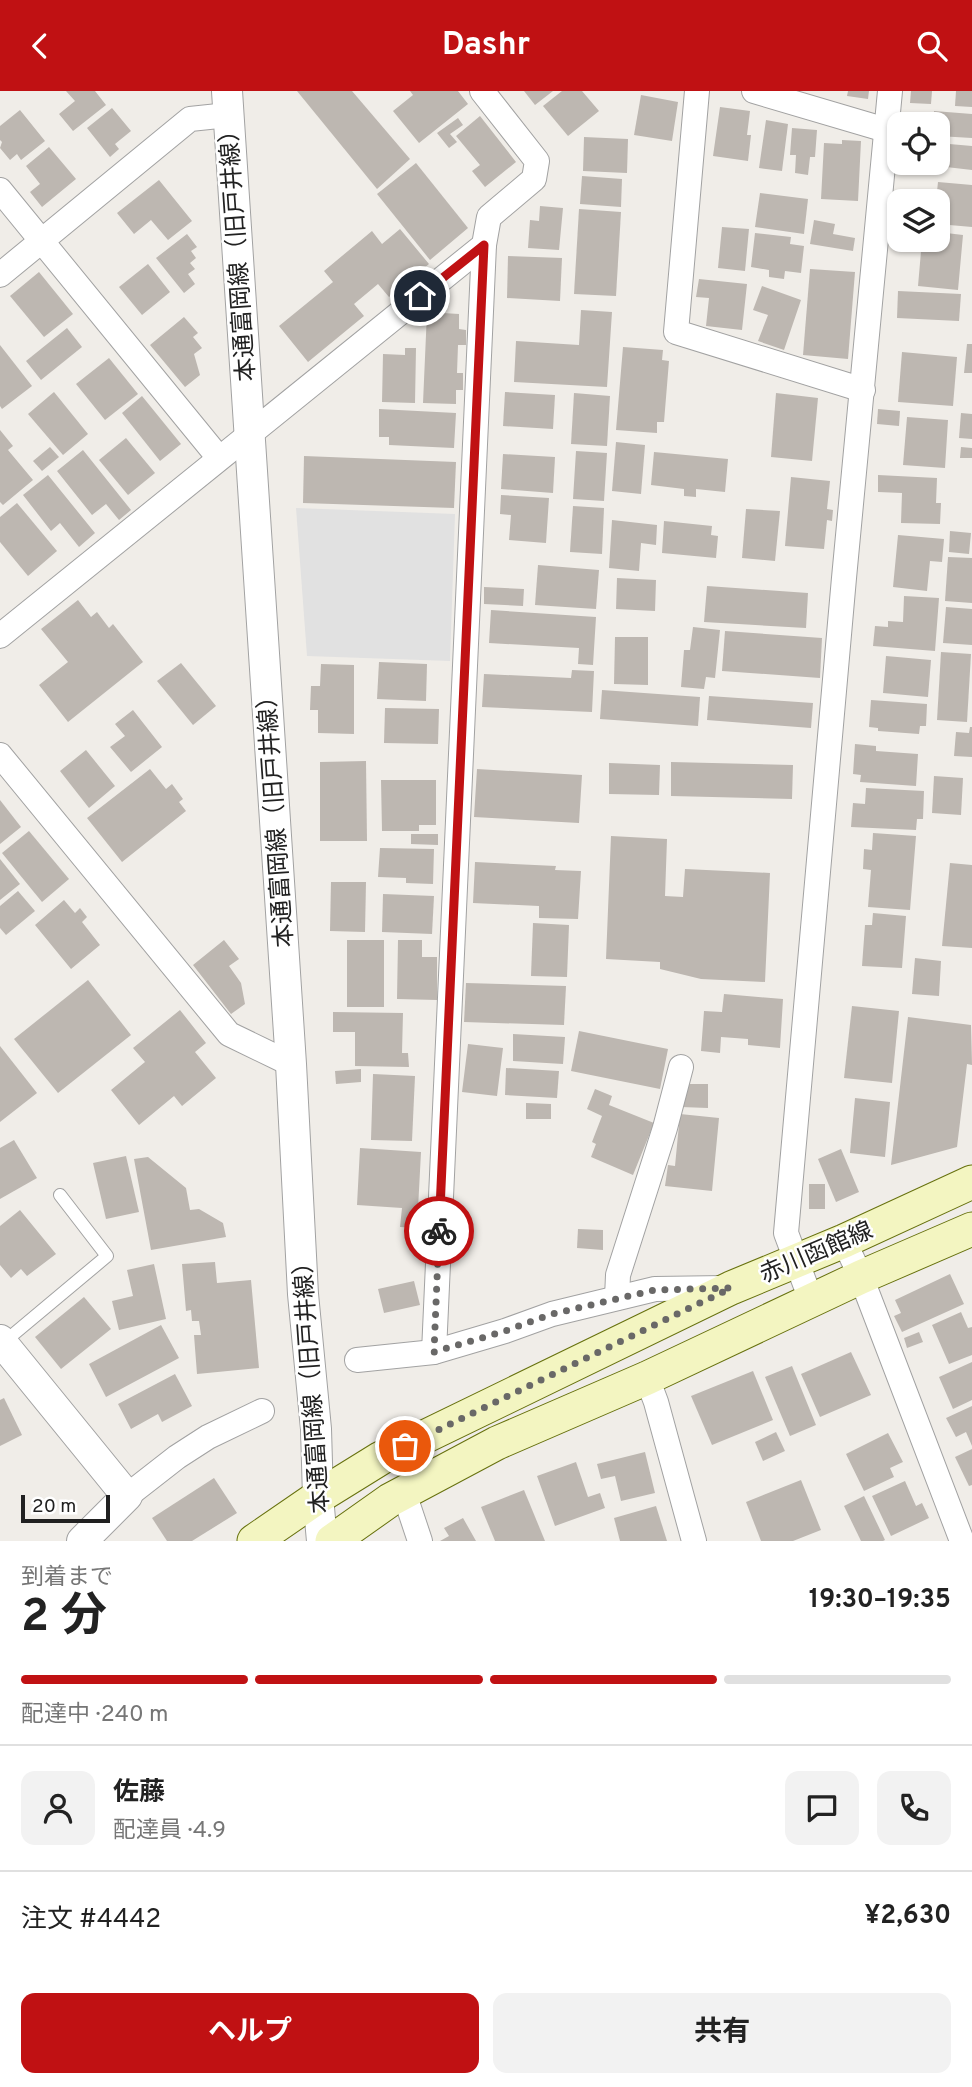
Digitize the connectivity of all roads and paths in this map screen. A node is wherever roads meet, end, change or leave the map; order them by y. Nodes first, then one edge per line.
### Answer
1 (482, 91) edge
2 (697, 91) edge
3 (754, 91) edge
4 (890, 91) edge
5 (228, 103) edge
6 (886, 130) junction
7 (0, 190) edge
8 (41, 241) junction
9 (484, 245) junction
10 (0, 275) edge
11 (863, 390) junction
12 (249, 434) junction
13 (219, 458) junction
14 (0, 636) edge
15 (0, 755) edge
16 (291, 1064) junction
17 (681, 1067) dead end
18 (972, 1182) edge
19 (60, 1195) dead end
20 (972, 1229) edge
21 (844, 1241) junction
22 (796, 1262) junction
23 (861, 1277) junction
24 (731, 1288) junction
25 (617, 1298) junction
26 (811, 1300) junction
27 (1, 1342) edge
28 (434, 1352) junction
29 (357, 1360) dead end
30 (648, 1378) junction
31 (262, 1411) dead end
32 (404, 1493) junction
33 (127, 1496) junction
34 (318, 1497) junction
35 (82, 1541) edge
36 (254, 1541) edge
37 (323, 1541) edge
38 (332, 1541) edge
39 (420, 1541) edge
40 (694, 1541) edge
41 (962, 1541) edge

1 - 9 street
2 - 11 street
3 - 6 street
4 - 6 street
5 - 8 street
5 - 12 street, 本通富岡線（旧戸井線）
6 - 11 street
7 - 8 street
8 - 10 street
8 - 13 street
9 - 12 street
9 - 28 street
11 - 22 street
12 - 13 street
12 - 16 street, 本通富岡線（旧戸井線）
13 - 14 street
15 - 16 street
16 - 34 street, 本通富岡線（旧戸井線）
17 - 25 street
18 - 21 main road, 赤川函館線
19 - 27 lane
20 - 23 main road, 赤川函館線
21 - 22 main road, 赤川函館線
21 - 23 street
22 - 24 main road, 赤川函館線
22 - 26 street
23 - 26 main road, 赤川函館線
23 - 41 street
24 - 25 street
24 - 34 main road, 赤川函館線
25 - 28 street
26 - 30 main road, 赤川函館線
27 - 33 street
28 - 29 street
30 - 32 main road, 赤川函館線
30 - 40 street
31 - 33 street
32 - 38 main road, 赤川函館線
32 - 39 street
33 - 35 street
34 - 36 main road, 赤川函館線
34 - 37 street, 本通富岡線（旧戸井線）

